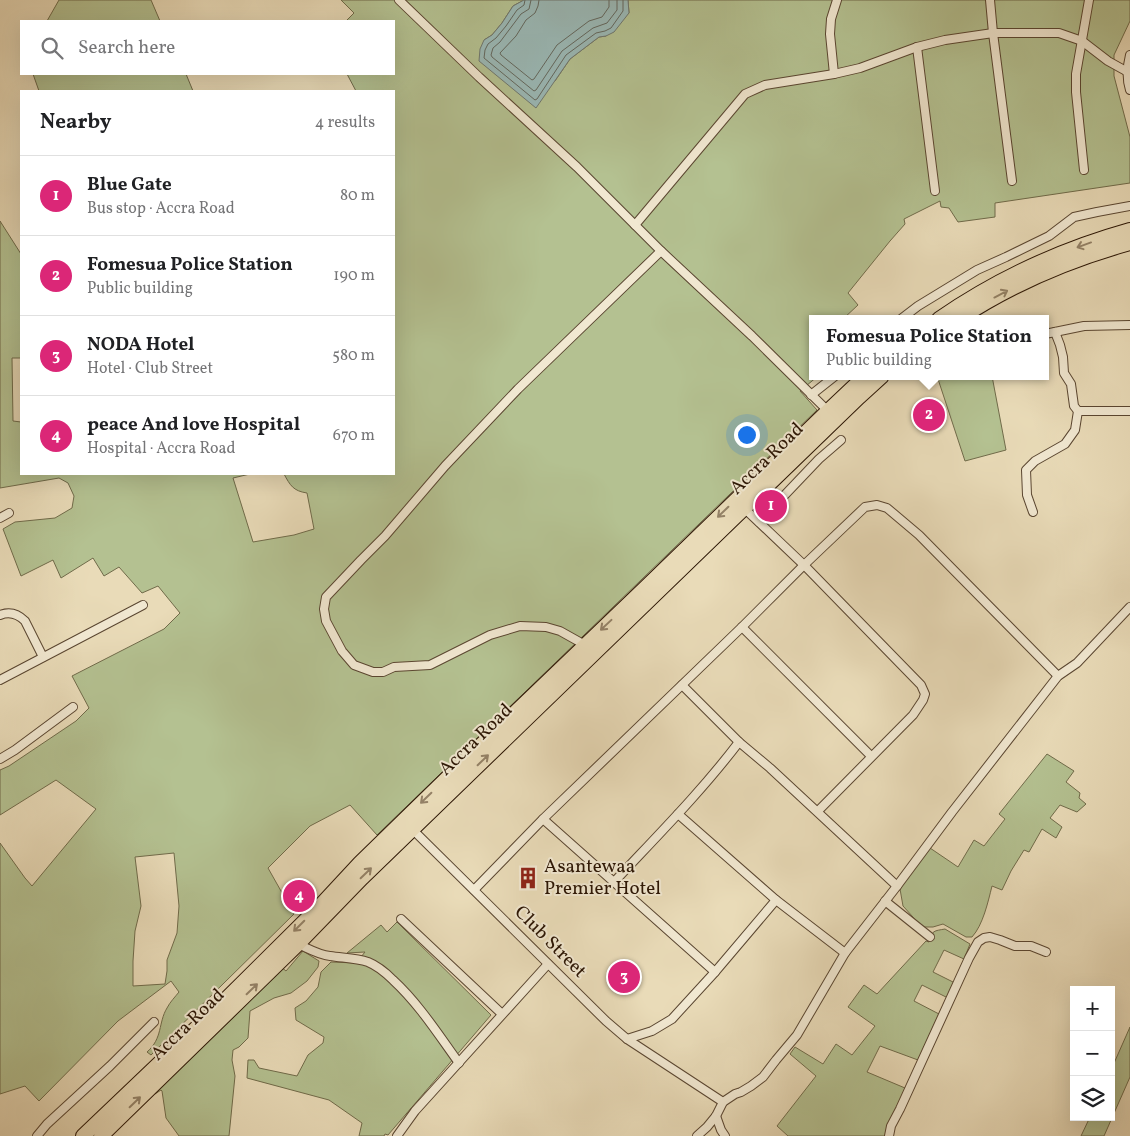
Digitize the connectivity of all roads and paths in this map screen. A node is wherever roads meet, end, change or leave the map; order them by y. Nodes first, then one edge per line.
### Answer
1 (400, 0) edge
2 (837, 0) edge
3 (990, 0) edge
4 (1089, 0) edge
5 (994, 33) junction
6 (1082, 40) junction
7 (917, 47) junction
8 (1130, 55) edge
9 (1128, 71) edge
10 (834, 74) junction
11 (1130, 90) edge
12 (1084, 170) dead end
13 (1012, 181) dead end
14 (934, 191) dead end
15 (1130, 206) edge
16 (635, 225) junction
17 (1130, 230) edge
18 (1130, 243) edge
19 (661, 251) junction
20 (907, 315) edge
21 (945, 315) edge
22 (965, 315) edge
23 (1130, 325) edge
24 (1055, 332) junction
25 (1049, 333) edge
26 (830, 380) edge
27 (861, 380) edge
28 (878, 380) edge
29 (811, 395) junction
30 (828, 411) junction
31 (1078, 411) junction
32 (1130, 411) edge
33 (841, 440) dead end
34 (744, 508) junction
35 (1033, 512) dead end
36 (9, 513) dead end
37 (0, 518) edge
38 (759, 522) junction
39 (804, 565) junction
40 (143, 605) dead end
41 (1130, 607) edge
42 (0, 615) edge
43 (742, 627) junction
44 (585, 645) junction
45 (43, 657) junction
46 (1058, 676) junction
47 (0, 680) edge
48 (682, 685) junction
49 (73, 707) dead end
50 (739, 742) junction
51 (871, 756) junction
52 (0, 759) edge
53 (818, 811) junction
54 (678, 814) junction
55 (543, 819) junction
56 (412, 829) junction
57 (614, 882) junction
58 (897, 886) junction
59 (474, 890) junction
60 (776, 900) junction
61 (885, 901) junction
62 (400, 919) dead end
63 (930, 938) dead end
64 (298, 944) junction
65 (1046, 952) dead end
66 (845, 953) junction
67 (548, 964) junction
68 (715, 972) junction
69 (502, 1014) junction
70 (154, 1022) dead end
71 (627, 1039) junction
72 (459, 1063) junction
73 (723, 1102) junction
74 (716, 1116) junction
75 (37, 1136) edge
76 (83, 1136) edge
77 (101, 1136) edge
78 (397, 1136) edge
79 (697, 1136) edge
80 (725, 1136) edge
81 (889, 1136) edge

1 - 16 street
2 - 10 street
3 - 5 street
4 - 6 street
5 - 6 street
5 - 7 street
5 - 13 street
6 - 9 street
6 - 12 street
7 - 10 street
7 - 14 street
8 - 9 street
9 - 11 street
10 - 16 street
15 - 20 street
16 - 19 street
17 -> 21 highway
22 -> 18 highway
19 - 29 street
19 - 44 street
23 - 24 street
24 - 25 street
24 - 31 street
26 - 29 street
27 - 30 highway, Accra Road
28 - 34 highway, Accra Road
29 - 30 street
30 -> 44 highway, Accra Road
31 - 32 street
31 - 35 street
33 - 38 street
34 - 38 street
56 -> 34 highway, Accra Road
36 - 37 street
38 - 39 street
39 - 43 street
39 - 46 street
39 - 51 street
40 - 45 street
41 - 46 street
42 - 45 street
43 - 48 street
43 - 51 street
44 -> 76 highway, Accra Road
45 - 47 street
46 - 58 street
48 - 50 street
48 - 55 street
49 - 52 street
50 - 53 street
50 - 54 street
51 - 53 street
53 - 58 street
54 - 57 street
54 - 60 street
55 - 57 street
55 - 59 street
56 - 59 street, Club Street
64 -> 56 highway, Accra Road
57 - 68 street
58 - 61 street
59 - 67 street, Club Street
60 - 66 street
60 - 68 street
61 - 63 street
61 - 66 street
62 - 69 street
64 - 72 street
77 -> 64 highway, Accra Road
65 - 81 street
66 - 73 street
67 - 69 street
67 - 71 street, Club Street
68 - 71 street
69 - 72 street
70 - 75 street
71 - 73 street, Club Street
72 - 78 street
73 - 74 street
74 - 79 street
74 - 80 street

